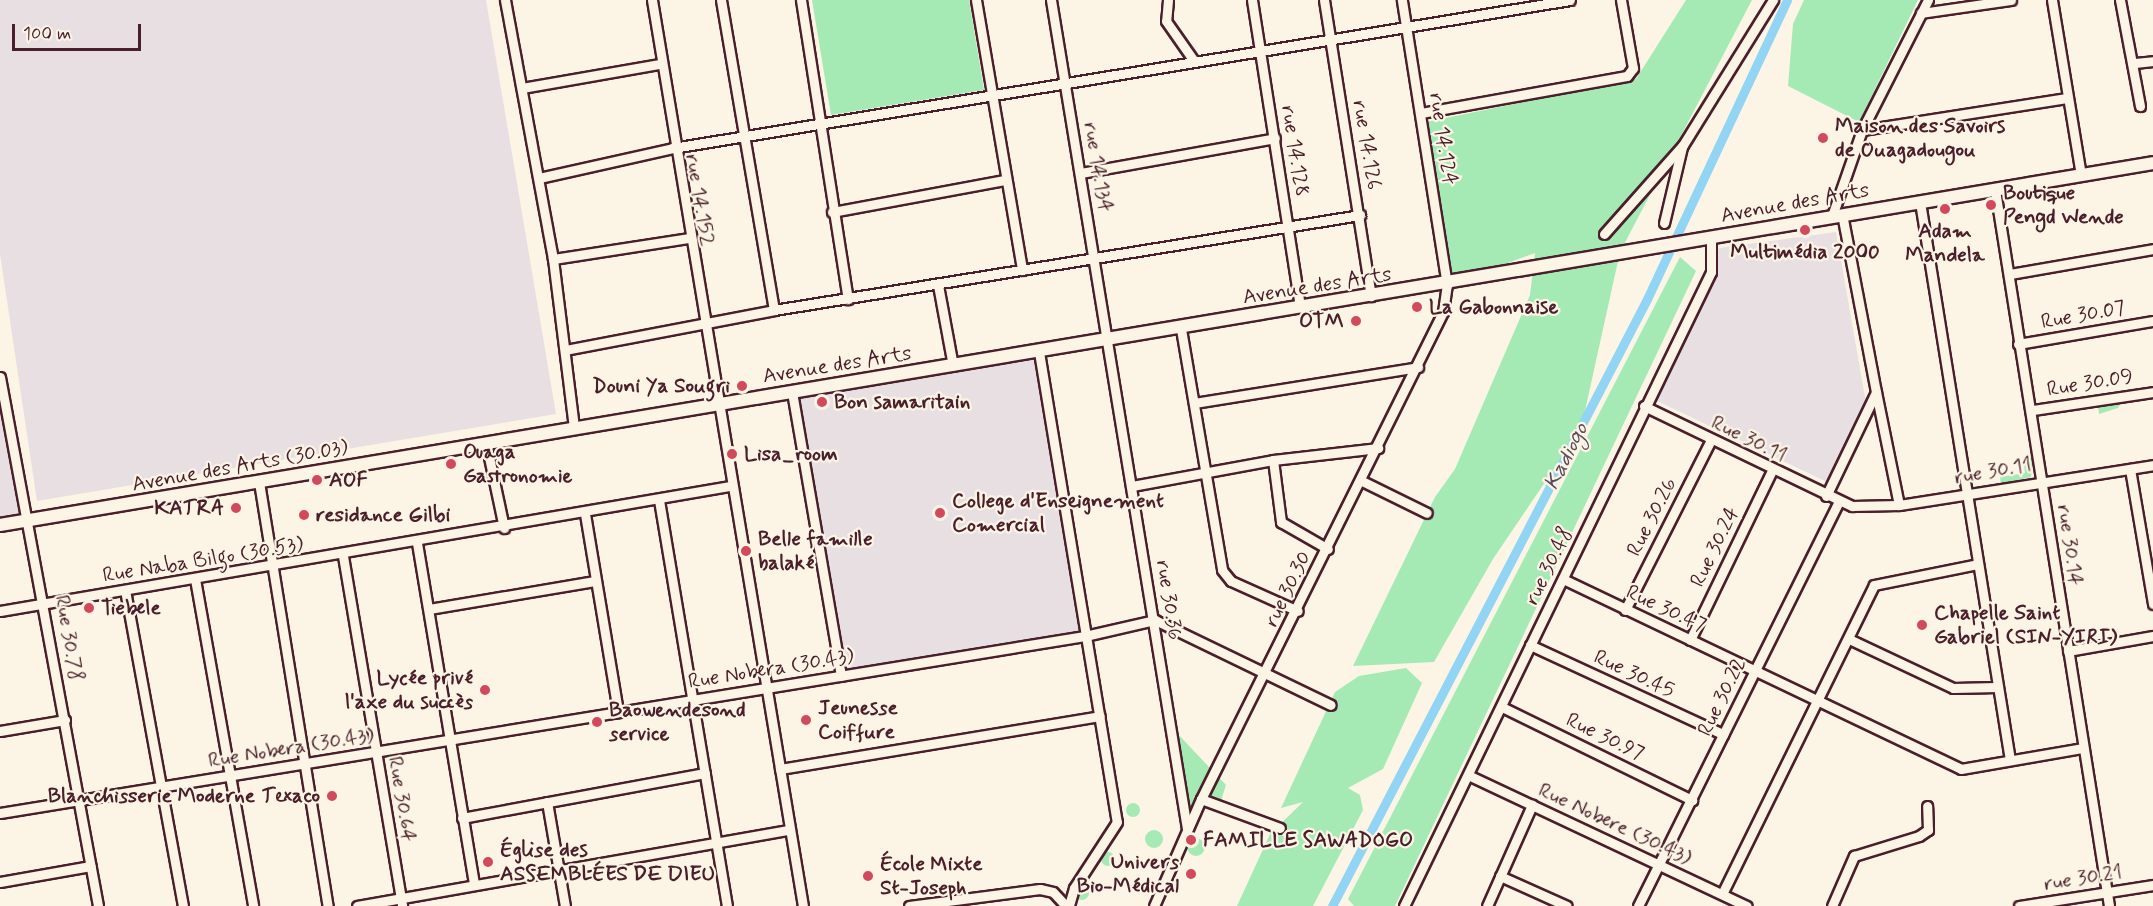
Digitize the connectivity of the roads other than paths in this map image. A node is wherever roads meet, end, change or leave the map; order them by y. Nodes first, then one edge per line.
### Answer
1 (505, 0) edge
2 (652, 0) edge
3 (721, 0) edge
4 (801, 0) edge
5 (976, 0) edge
6 (1051, 0) edge
7 (1168, 0) edge
8 (1252, 0) edge
9 (1324, 0) edge
10 (1402, 0) edge
11 (1570, 0) edge
12 (1621, 0) edge
13 (1773, 0) edge
14 (1928, 0) edge
15 (2011, 0) edge
16 (2052, 0) edge
17 (2120, 0) edge
18 (1921, 13) junction
19 (1407, 27) junction
20 (1331, 38) junction
21 (1261, 50) junction
22 (1194, 61) junction
23 (2153, 61) edge
24 (2135, 63) junction
25 (660, 64) junction
26 (1065, 85) junction
27 (522, 88) junction
28 (989, 96) junction
29 (2066, 98) junction
30 (2140, 106) dead end
31 (1421, 113) junction
32 (817, 125) junction
33 (1862, 130) junction
34 (746, 137) junction
35 (1275, 138) junction
36 (1683, 145) junction
37 (673, 148) junction
38 (2153, 163) edge
39 (1082, 173) junction
40 (2081, 175) junction
41 (539, 178) junction
42 (1004, 180) junction
43 (1995, 190) junction
44 (1920, 201) junction
45 (832, 212) junction
46 (1360, 215) junction
47 (1837, 215) junction
48 (1664, 223) dead end
49 (1287, 226) junction
50 (1604, 234) dead end
51 (688, 238) junction
52 (1711, 238) junction
53 (2153, 249) edge
54 (553, 259) junction
55 (1095, 259) junction
56 (1022, 270) junction
57 (2010, 274) junction
58 (938, 285) junction
59 (1447, 285) junction
60 (1371, 296) junction
61 (848, 299) junction
62 (1300, 307) junction
63 (774, 310) junction
64 (2153, 321) edge
65 (706, 325) junction
66 (1181, 328) junction
67 (1107, 340) junction
68 (2018, 344) junction
69 (565, 350) junction
70 (1039, 352) junction
71 (953, 366) junction
72 (1418, 367) junction
73 (0, 377) edge
74 (792, 392) junction
75 (1876, 392) junction
76 (2153, 392) edge
77 (1194, 403) junction
78 (718, 405) junction
79 (1644, 406) junction
80 (2032, 410) junction
81 (574, 428) junction
82 (1711, 440) junction
83 (486, 443) junction
84 (1378, 448) junction
85 (1273, 460) junction
86 (2153, 465) edge
87 (2130, 469) junction
88 (1772, 470) junction
89 (1205, 473) junction
90 (2042, 481) junction
91 (259, 482) junction
92 (1362, 482) junction
93 (730, 486) junction
94 (1132, 486) junction
95 (1969, 494) junction
96 (1826, 496) junction
97 (659, 500) junction
98 (1838, 503) junction
99 (1899, 505) junction
100 (1427, 513) dead end
101 (585, 514) junction
102 (29, 520) junction
103 (0, 525) edge
104 (504, 528) junction
105 (417, 543) junction
106 (1328, 549) junction
107 (343, 556) junction
108 (1978, 564) junction
109 (271, 568) junction
110 (2150, 569) edge
111 (195, 579) junction
112 (1563, 579) junction
113 (595, 581) junction
114 (125, 590) junction
115 (45, 604) junction
116 (2153, 604) edge
117 (429, 609) junction
118 (1625, 610) junction
119 (0, 611) edge
120 (1299, 611) junction
121 (1155, 620) junction
122 (1085, 636) junction
123 (2153, 636) edge
124 (1850, 639) junction
125 (1690, 640) junction
126 (1530, 645) junction
127 (2068, 651) junction
128 (1755, 670) junction
129 (1264, 674) junction
130 (841, 676) junction
131 (1998, 687) junction
132 (764, 688) junction
133 (692, 700) junction
134 (1819, 702) junction
135 (1330, 705) dead end
136 (1502, 707) junction
137 (618, 712) junction
138 (1100, 716) junction
139 (65, 720) junction
140 (0, 731) edge
141 (1723, 735) junction
142 (448, 741) junction
143 (2084, 748) junction
144 (375, 753) junction
145 (2010, 760) junction
146 (302, 763) junction
147 (780, 769) junction
148 (705, 773) junction
149 (230, 775) junction
150 (1468, 775) junction
151 (161, 787) junction
152 (1201, 799) junction
153 (1692, 800) junction
154 (80, 801) junction
155 (547, 802) junction
156 (1532, 805) junction
157 (1927, 806) dead end
158 (0, 813) edge
159 (462, 818) junction
160 (1280, 828) dead end
161 (788, 830) junction
162 (1187, 830) junction
163 (717, 844) junction
164 (1659, 863) junction
165 (91, 866) junction
166 (559, 872) junction
167 (1500, 876) junction
168 (0, 882) edge
169 (474, 884) junction
170 (2153, 885) edge
171 (2107, 892) junction
172 (1722, 894) junction
173 (401, 903) edge
174 (946, 905) edge
175 (98, 906) edge
176 (183, 906) edge
177 (253, 906) edge
178 (328, 906) edge
179 (357, 906) edge
180 (565, 906) edge
181 (727, 906) edge
182 (803, 906) edge
183 (909, 906) edge
184 (1068, 906) edge
185 (1154, 906) edge
186 (1404, 906) edge
187 (1487, 906) edge
188 (1567, 906) edge
189 (1638, 906) edge
190 (1747, 906) edge
191 (1832, 906) edge
192 (2019, 906) edge
193 (2109, 906) edge

1 - 27 street
2 - 25 street, rue 14.152
3 - 34 street
4 - 32 street
5 - 28 street
6 - 26 street, rue 14.134
7 - 22 street
8 - 21 street, rue 14.128
9 - 20 street, rue 14.126
10 - 19 street, rue 14.124
11 - 19 street
12 - 31 street
13 - 36 street
14 - 18 street
15 - 18 street
16 - 29 street
17 - 24 street
18 - 33 street
19 - 20 street
19 - 31 street, rue 14.124
20 - 21 street
20 - 46 street, rue 14.126
21 - 22 street
21 - 35 street, rue 14.128
22 - 26 street
23 - 24 street
24 - 30 street
25 - 27 street
25 - 37 street, rue 14.152
26 - 28 street
26 - 39 street, rue 14.134
27 - 41 street
28 - 32 street
28 - 42 street
29 - 33 street
29 - 40 street
31 - 59 street, rue 14.124
32 - 34 street
32 - 45 street
33 - 47 street
34 - 37 street
34 - 63 street
35 - 39 street
35 - 49 street, rue 14.128
36 - 48 street
36 - 50 street
37 - 41 street
37 - 51 street, rue 14.152
38 - 40 street, Avenue des Arts
39 - 55 street, rue 14.134
40 - 43 street, Avenue des Arts
41 - 54 street
42 - 45 street
42 - 56 street
43 - 44 street, Avenue des Arts
43 - 57 street, rue 30.14
44 - 47 street, Avenue des Arts
44 - 95 street
45 - 61 street
46 - 49 street
46 - 60 street, rue 14.126
47 - 52 street, Avenue des Arts
47 - 75 street
49 - 55 street
49 - 62 street, rue 14.128
51 - 54 street
51 - 65 street, rue 14.152
52 - 59 street, Avenue des Arts
52 - 79 street, rue 30.48
53 - 57 street
54 - 69 street
55 - 56 street
55 - 67 street, rue 14.134
56 - 58 street
57 - 68 street, rue 30.14
58 - 61 street
58 - 71 street
59 - 60 street, Avenue des Arts
59 - 72 street, rue 30.30
60 - 62 street, Avenue des Arts
61 - 63 street
62 - 66 street, Avenue des Arts
63 - 65 street
64 - 68 street, Rue 30.07
65 - 69 street
65 - 78 street, rue 14.152
66 - 67 street, Avenue des Arts
66 - 77 street
67 - 70 street, Avenue des Arts
67 - 94 street, rue 30.36
68 - 80 street, rue 30.14
69 - 81 street
70 - 71 street, Avenue des Arts
70 - 122 street
71 - 74 street, Avenue des Arts
72 - 77 street
72 - 84 street, rue 30.30
73 - 102 street, Rue 30.78
74 - 78 street, Avenue des Arts
74 - 130 street
75 - 96 street
75 - 99 street
76 - 80 street, Rue 30.09
77 - 89 street
78 - 81 street, Avenue des Arts
78 - 93 street, rue 14.152
79 - 82 street, Rue 30.11
79 - 112 street, rue 30.48
80 - 90 street, rue 30.14
81 - 83 street, Avenue des Arts
82 - 88 street, Rue 30.11
82 - 118 street, Rue 30.26
83 - 91 street, Avenue des Arts (30.03)
83 - 104 street
84 - 85 street
84 - 92 street, rue 30.30
85 - 89 street
85 - 106 street
86 - 87 street, rue 30.11
87 - 90 street, rue 30.11
87 - 110 street
88 - 96 street, Rue 30.11
88 - 125 street, Rue 30.24
89 - 94 street
89 - 120 street
90 - 95 street, rue 30.11
90 - 127 street, rue 30.14
91 - 102 street, Avenue des Arts (30.03)
91 - 109 street
92 - 100 street
92 - 106 street, rue 30.30
93 - 97 street, Rue Naba Bilgo (30.53)
93 - 132 street, rue 14.152
94 - 121 street, rue 30.36
95 - 99 street, rue 30.11
95 - 108 street
96 - 98 street, Rue 30.11
97 - 101 street, Rue Naba Bilgo (30.53)
97 - 133 street
98 - 99 street, rue 30.11
98 - 128 street, Rue 30.22
101 - 104 street, Rue Naba Bilgo (30.53)
101 - 113 street
102 - 103 street, Avenue des Arts (30.03)
102 - 115 street, Rue 30.78
104 - 105 street, Rue Naba Bilgo (30.53)
105 - 107 street, Rue Naba Bilgo (30.53)
105 - 117 street
106 - 120 street, rue 30.30
107 - 109 street, Rue Naba Bilgo (30.53)
107 - 144 street, Rue 30.64
108 - 124 street
108 - 131 street
109 - 111 street, Rue Naba Bilgo (30.53)
109 - 146 street
110 - 116 street
111 - 114 street, Rue Naba Bilgo (30.53)
111 - 149 street
112 - 118 street, Rue 30.47
112 - 126 street, rue 30.48
113 - 117 street
113 - 137 street
114 - 115 street, Rue Naba Bilgo (30.53)
114 - 151 street
115 - 119 street, Rue Naba Bilgo (30.53)
115 - 139 street, Rue 30.78
117 - 142 street
118 - 125 street, Rue 30.47
120 - 129 street, rue 30.30
121 - 122 street, Rue Nobera (30.43)
121 - 129 street
121 - 162 street, rue 30.36
122 - 130 street, Rue Nobera (30.43)
122 - 138 street
123 - 127 street
124 - 131 street
124 - 134 street
125 - 128 street, Rue 30.47
126 - 136 street, rue 30.48
126 - 141 street, Rue 30.45
127 - 143 street, rue 30.14
128 - 134 street, Rue 30.47
128 - 141 street, Rue 30.22
129 - 135 street
129 - 152 street, rue 30.30
130 - 132 street, Rue Nobera (30.43)
131 - 145 street
132 - 133 street, Rue Nobera (30.43)
132 - 147 street, rue 14.152
133 - 137 street, Rue Nobera (30.43)
133 - 148 street
134 - 145 street, Rue 30.47
134 - 172 street
136 - 150 street, rue 30.48
136 - 153 street, Rue 30.97
137 - 142 street, Rue Nobera (30.43)
138 - 147 street
138 - 184 street
139 - 140 street
139 - 154 street, Rue 30.78
141 - 153 street, Rue 30.22
142 - 144 street, Rue Nobera (30.43)
142 - 159 street
143 - 145 street, Rue 30.47
143 - 171 street, rue 30.14
144 - 146 street, Rue Nobera (30.43)
144 - 173 street, Rue 30.64
146 - 149 street, Rue Nobera (30.43)
146 - 178 street
147 - 161 street, rue 14.152
148 - 155 street
148 - 163 street
149 - 151 street, Rue Nobera (30.43)
149 - 177 street
150 - 156 street, Rue Nobere (30.43)
150 - 186 street, rue 30.48
151 - 154 street, Rue Nobera (30.43)
151 - 176 street
152 - 160 street
152 - 162 street, rue 30.30
153 - 164 street, Rue 30.22
154 - 158 street, Rue Nobera (30.43)
154 - 165 street, Rue 30.78
155 - 159 street
155 - 166 street
156 - 164 street, Rue Nobere (30.43)
156 - 167 street
157 - 191 street
159 - 169 street
161 - 163 street
161 - 182 street, rue 14.152
162 - 185 street, rue 30.30
163 - 166 street
163 - 181 street
164 - 172 street, Rue Nobere (30.43)
164 - 189 street, Rue 30.22
165 - 168 street
165 - 175 street, Rue 30.78
166 - 169 street
166 - 180 street
167 - 187 street
167 - 188 street
169 - 173 street
170 - 171 street, rue 30.21
171 - 192 street, rue 30.21
171 - 193 street, rue 30.14
172 - 190 street, Rue Nobere (30.43)
173 - 179 street
174 - 183 street
174 - 184 street

